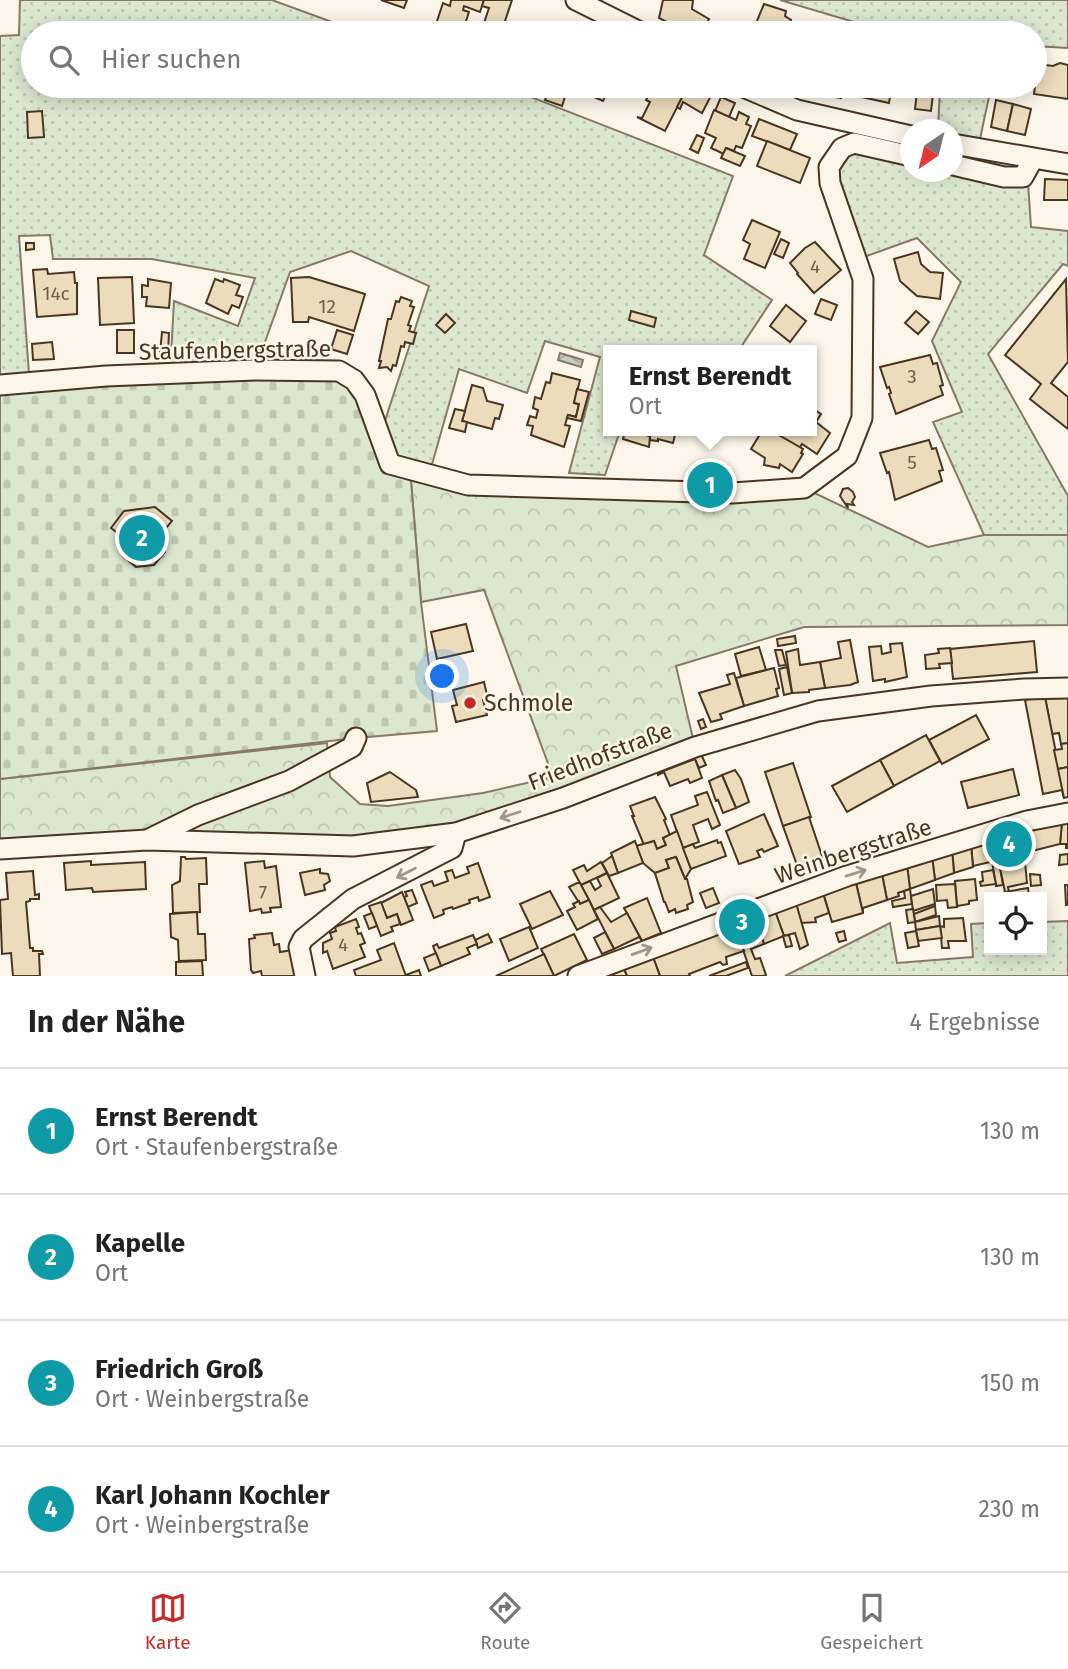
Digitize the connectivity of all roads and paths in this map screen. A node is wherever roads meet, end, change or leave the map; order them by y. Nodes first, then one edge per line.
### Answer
1 (576, 0) edge
2 (618, 21) edge
3 (769, 98) edge
4 (900, 133) edge
5 (963, 146) edge
6 (900, 153) edge
7 (1033, 159) junction
8 (1068, 164) edge
9 (963, 167) edge
10 (0, 385) edge
11 (1068, 688) edge
12 (356, 738) dead end
13 (1068, 813) edge
14 (456, 833) junction
15 (147, 841) junction
16 (0, 849) edge
17 (305, 976) edge
18 (578, 976) edge

1 - 2 street
3 - 4 street
5 - 7 street
6 - 10 street, Staufenbergstraße
7 - 8 street
7 - 9 street
11 -> 14 street, Friedhofstraße
12 - 15 street, Friedhofstraße
18 -> 13 street, Weinbergstraße
14 - 15 street, Friedhofstraße
14 -> 17 street
15 - 16 street, Friedhofstraße

